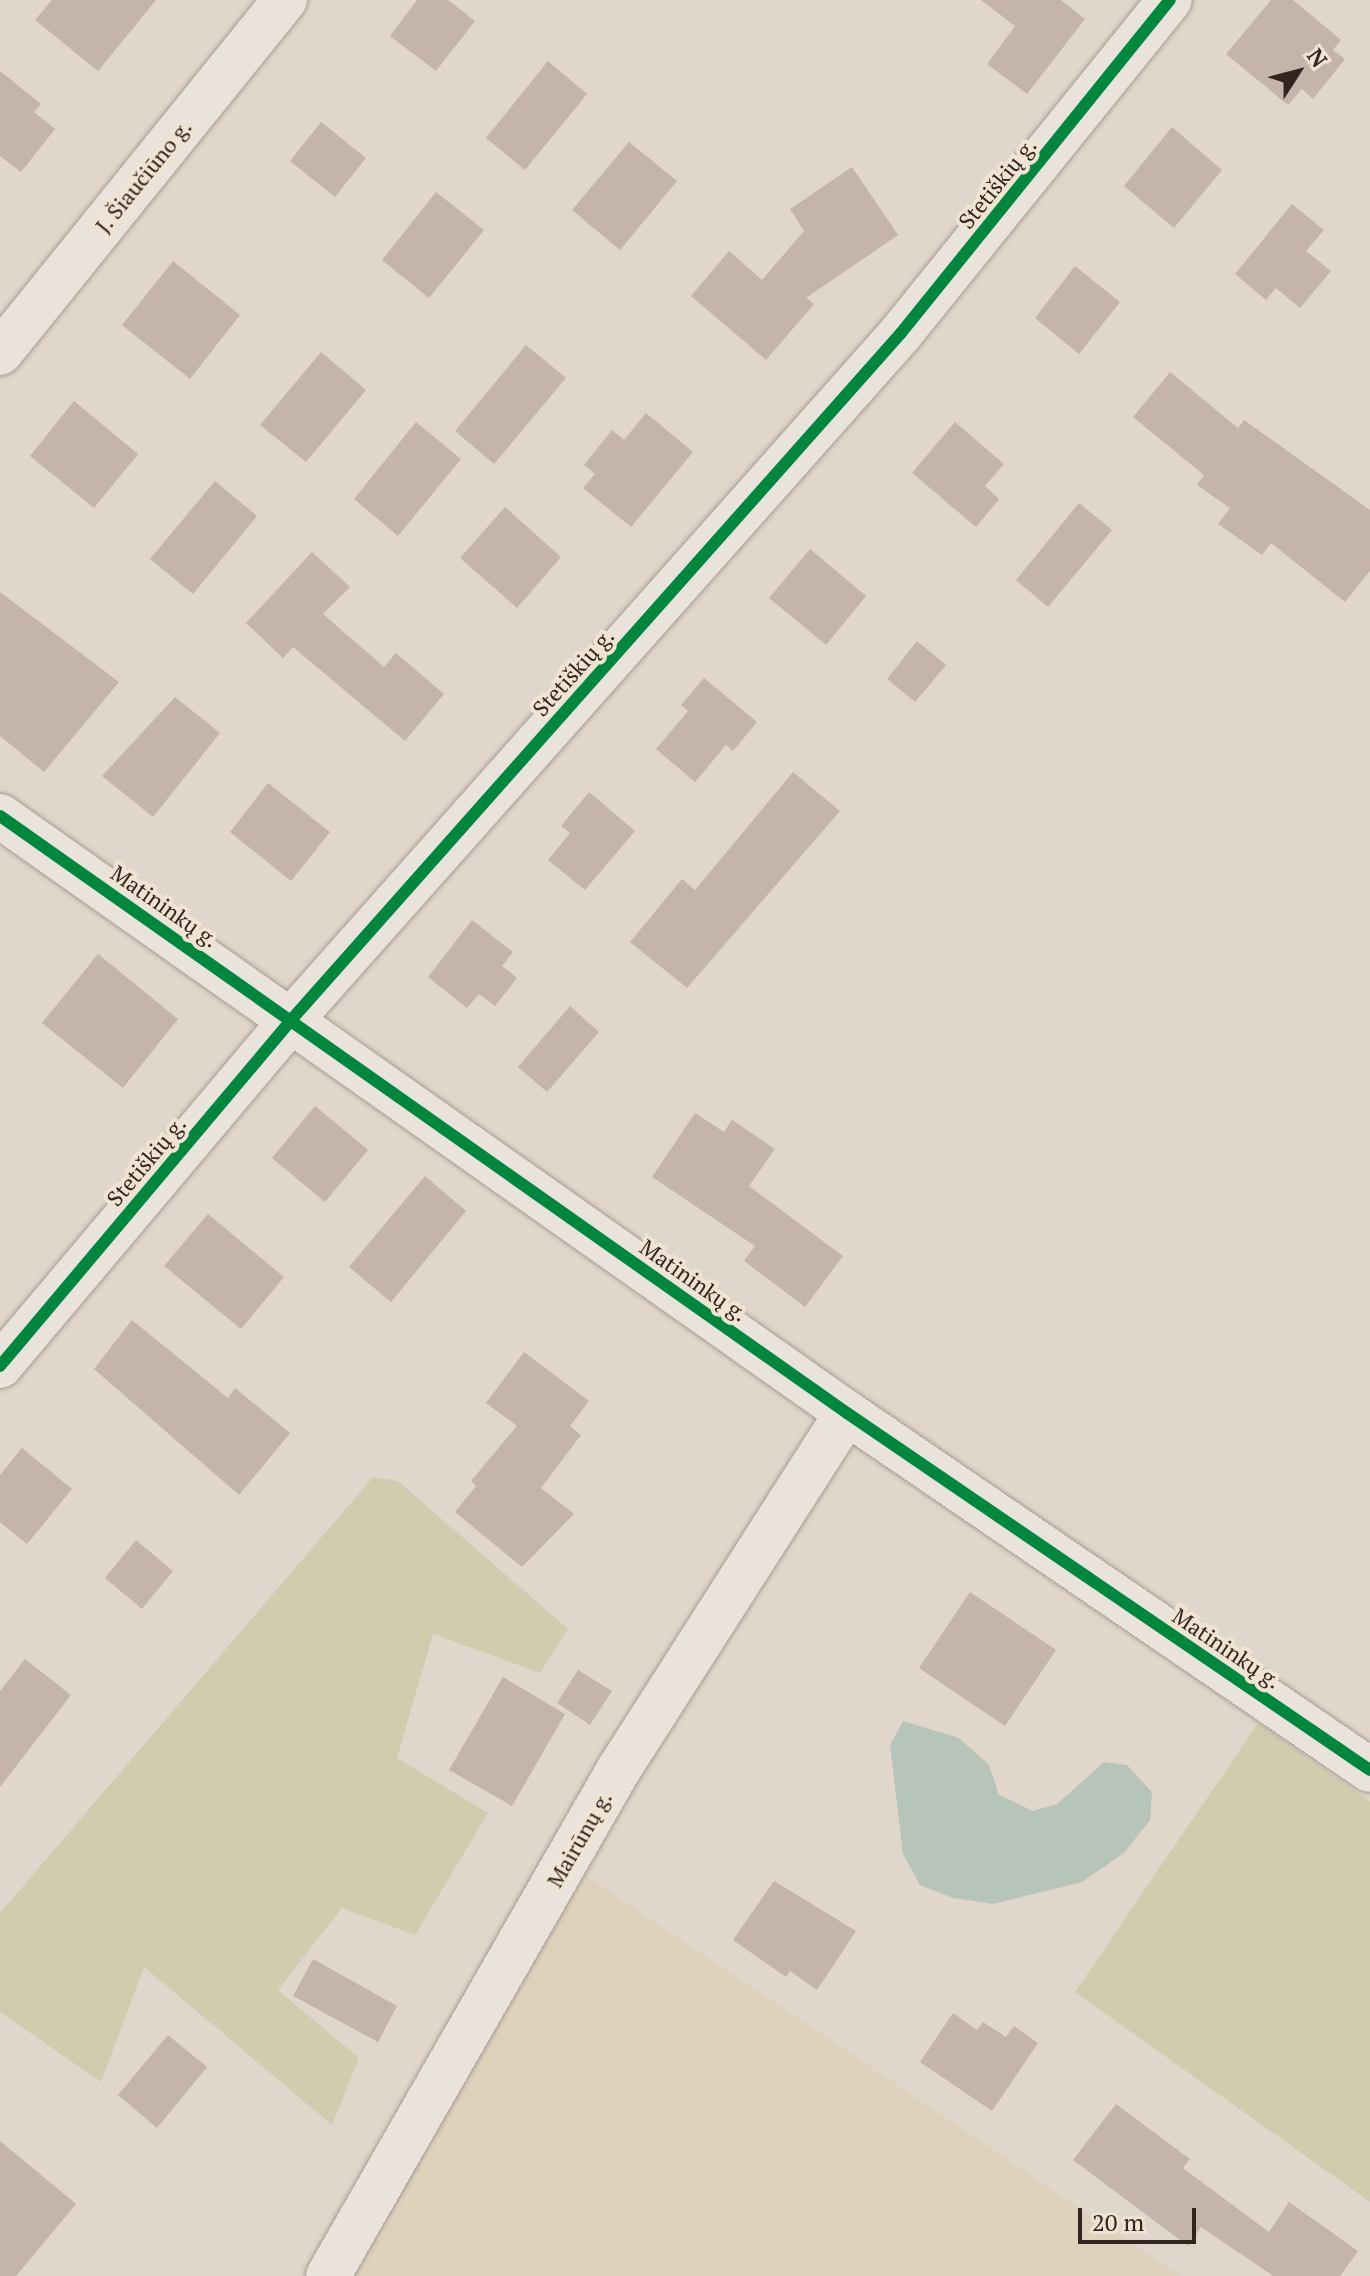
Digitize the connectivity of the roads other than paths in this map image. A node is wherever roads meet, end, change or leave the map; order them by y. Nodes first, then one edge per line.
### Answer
1 (285, 0) edge
2 (1170, 0) edge
3 (0, 353) edge
4 (0, 816) edge
5 (292, 1019) junction
6 (0, 1366) edge
7 (847, 1413) junction
8 (1370, 1770) edge
9 (328, 2276) edge

1 - 3 street, J. Šiaučiūno g.
2 - 5 street, Stetiškių g.
4 - 5 street, Matininkų g.
5 - 6 street, Stetiškių g.
5 - 7 street, Matininkų g.
7 - 8 street, Matininkų g.
7 - 9 street, Mairūnų g.

